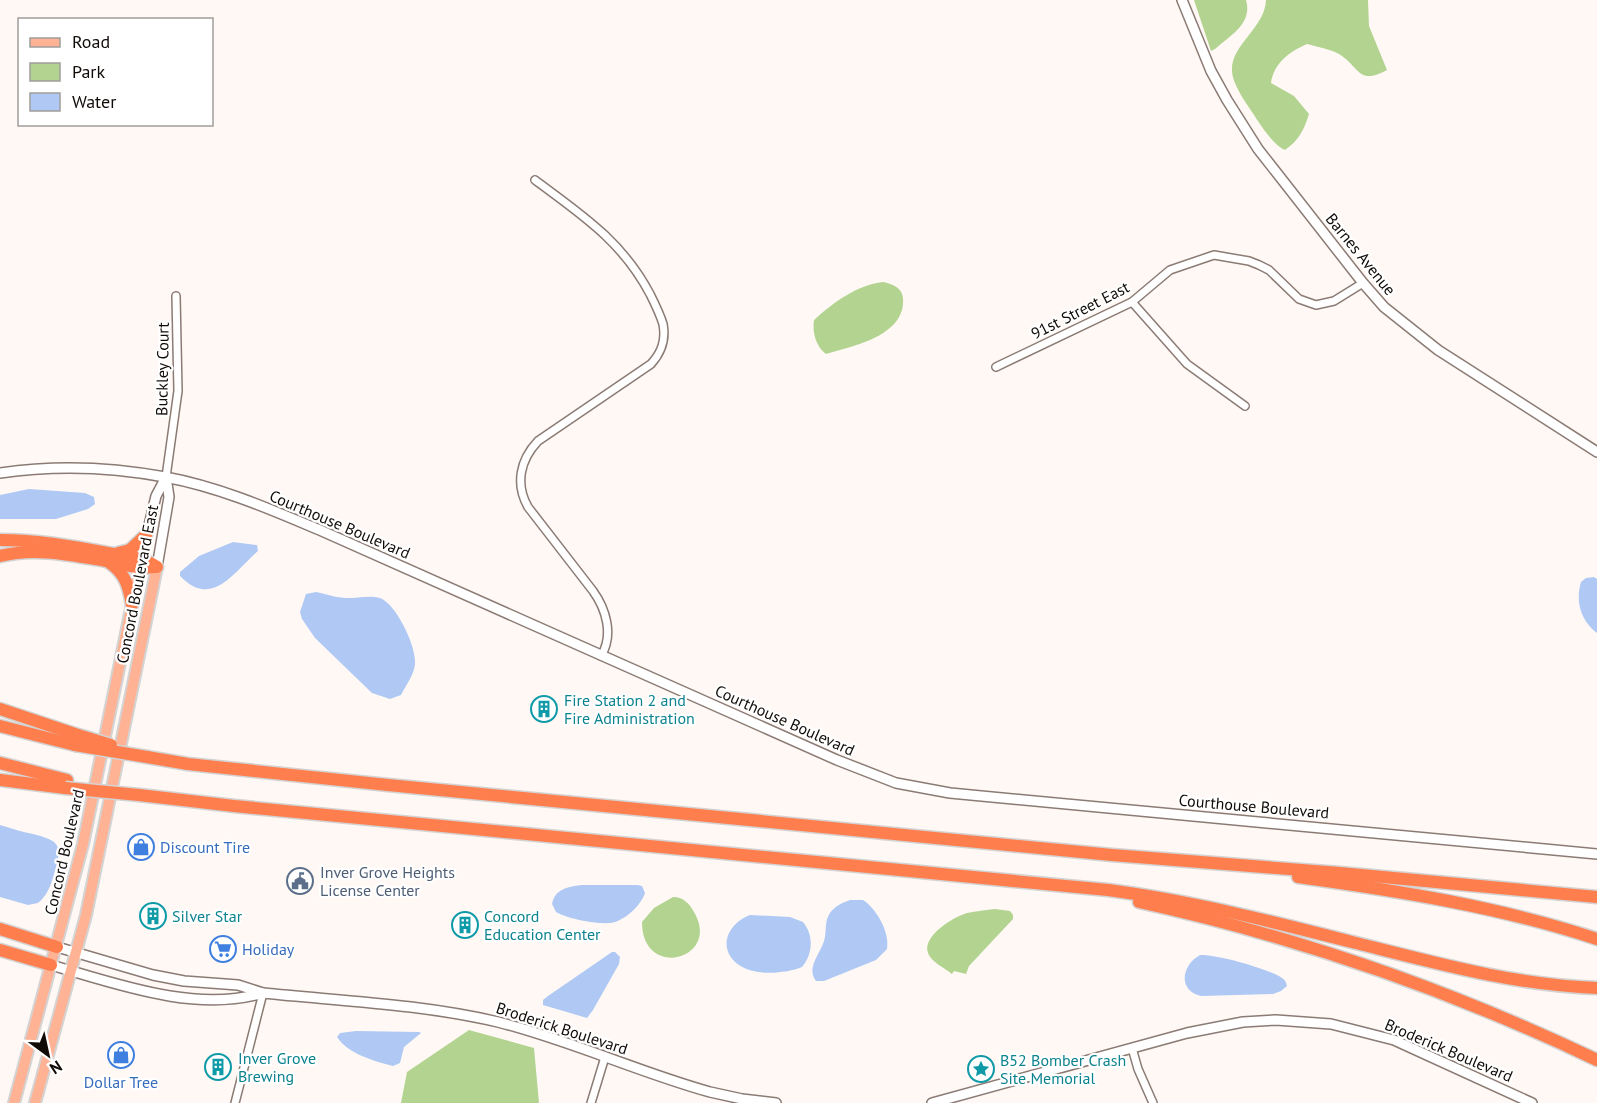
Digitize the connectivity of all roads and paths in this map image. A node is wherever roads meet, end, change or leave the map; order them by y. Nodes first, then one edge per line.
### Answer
1 (1182, 0) edge
2 (535, 180) dead end
3 (1363, 284) junction
4 (176, 296) dead end
5 (1132, 302) junction
6 (996, 367) dead end
7 (1245, 406) dead end
8 (1597, 452) edge
9 (0, 473) edge
10 (166, 477) junction
11 (146, 535) junction
12 (0, 540) edge
13 (0, 556) edge
14 (109, 557) junction
15 (140, 563) junction
16 (157, 567) junction
17 (132, 605) junction
18 (601, 656) junction
19 (0, 709) edge
20 (125, 721) joint
21 (0, 726) edge
22 (76, 740) junction
23 (0, 763) edge
24 (0, 780) edge
25 (66, 784) junction
26 (1597, 854) edge
27 (1178, 861) junction
28 (1043, 884) junction
29 (1597, 897) edge
30 (0, 929) edge
31 (1597, 939) edge
32 (57, 947) junction
33 (0, 950) edge
34 (76, 953) junction
35 (51, 965) junction
36 (71, 970) junction
37 (1597, 988) edge
38 (263, 993) junction
39 (1132, 1048) junction
40 (605, 1057) junction
41 (1597, 1060) edge
42 (14, 1103) edge
43 (35, 1103) edge
44 (235, 1103) edge
45 (591, 1103) edge
46 (776, 1103) edge
47 (932, 1103) edge
48 (1153, 1103) edge
49 (1532, 1103) edge

1 - 3 street, Barnes Avenue
2 - 18 street
3 - 5 street, 91st Street East
3 - 8 street, Barnes Avenue
4 - 10 street, Buckley Court
5 - 6 street, 91st Street East
5 - 7 street
9 - 10 street, Courthouse Boulevard
10 - 11 street, Concord Boulevard East
10 - 16 street, Concord Boulevard East
10 - 18 street, Courthouse Boulevard
11 - 14 highway
11 - 15 street, Concord Boulevard East
12 - 14 highway
13 - 14 highway
14 - 15 highway
14 - 17 highway
15 - 16 highway
15 - 17 main road, Concord Boulevard East
16 - 20 main road, Concord Boulevard East
17 - 32 main road, Concord Boulevard
18 - 26 street, Courthouse Boulevard
19 - 22 highway
20 - 34 main road, Concord Boulevard
21 - 22 highway
22 - 27 highway, bridge
23 - 25 highway
24 - 25 highway
25 - 28 highway, bridge
27 - 29 highway
27 - 31 highway
28 - 37 highway
28 - 41 highway
30 - 32 highway
32 - 34 street, Broderick Boulevard
32 - 35 main road, Concord Boulevard
33 - 35 highway
34 - 36 main road, Concord Boulevard
34 - 38 street, Broderick Boulevard
35 - 36 street, Broderick Boulevard
35 - 42 main road, Concord Boulevard
36 - 38 street, Broderick Boulevard
36 - 43 main road, Concord Boulevard
38 - 40 street, Broderick Boulevard
38 - 44 street
39 - 47 street, Broderick Boulevard
39 - 48 street
39 - 49 street, Broderick Boulevard
40 - 45 street
40 - 46 street, Broderick Boulevard

